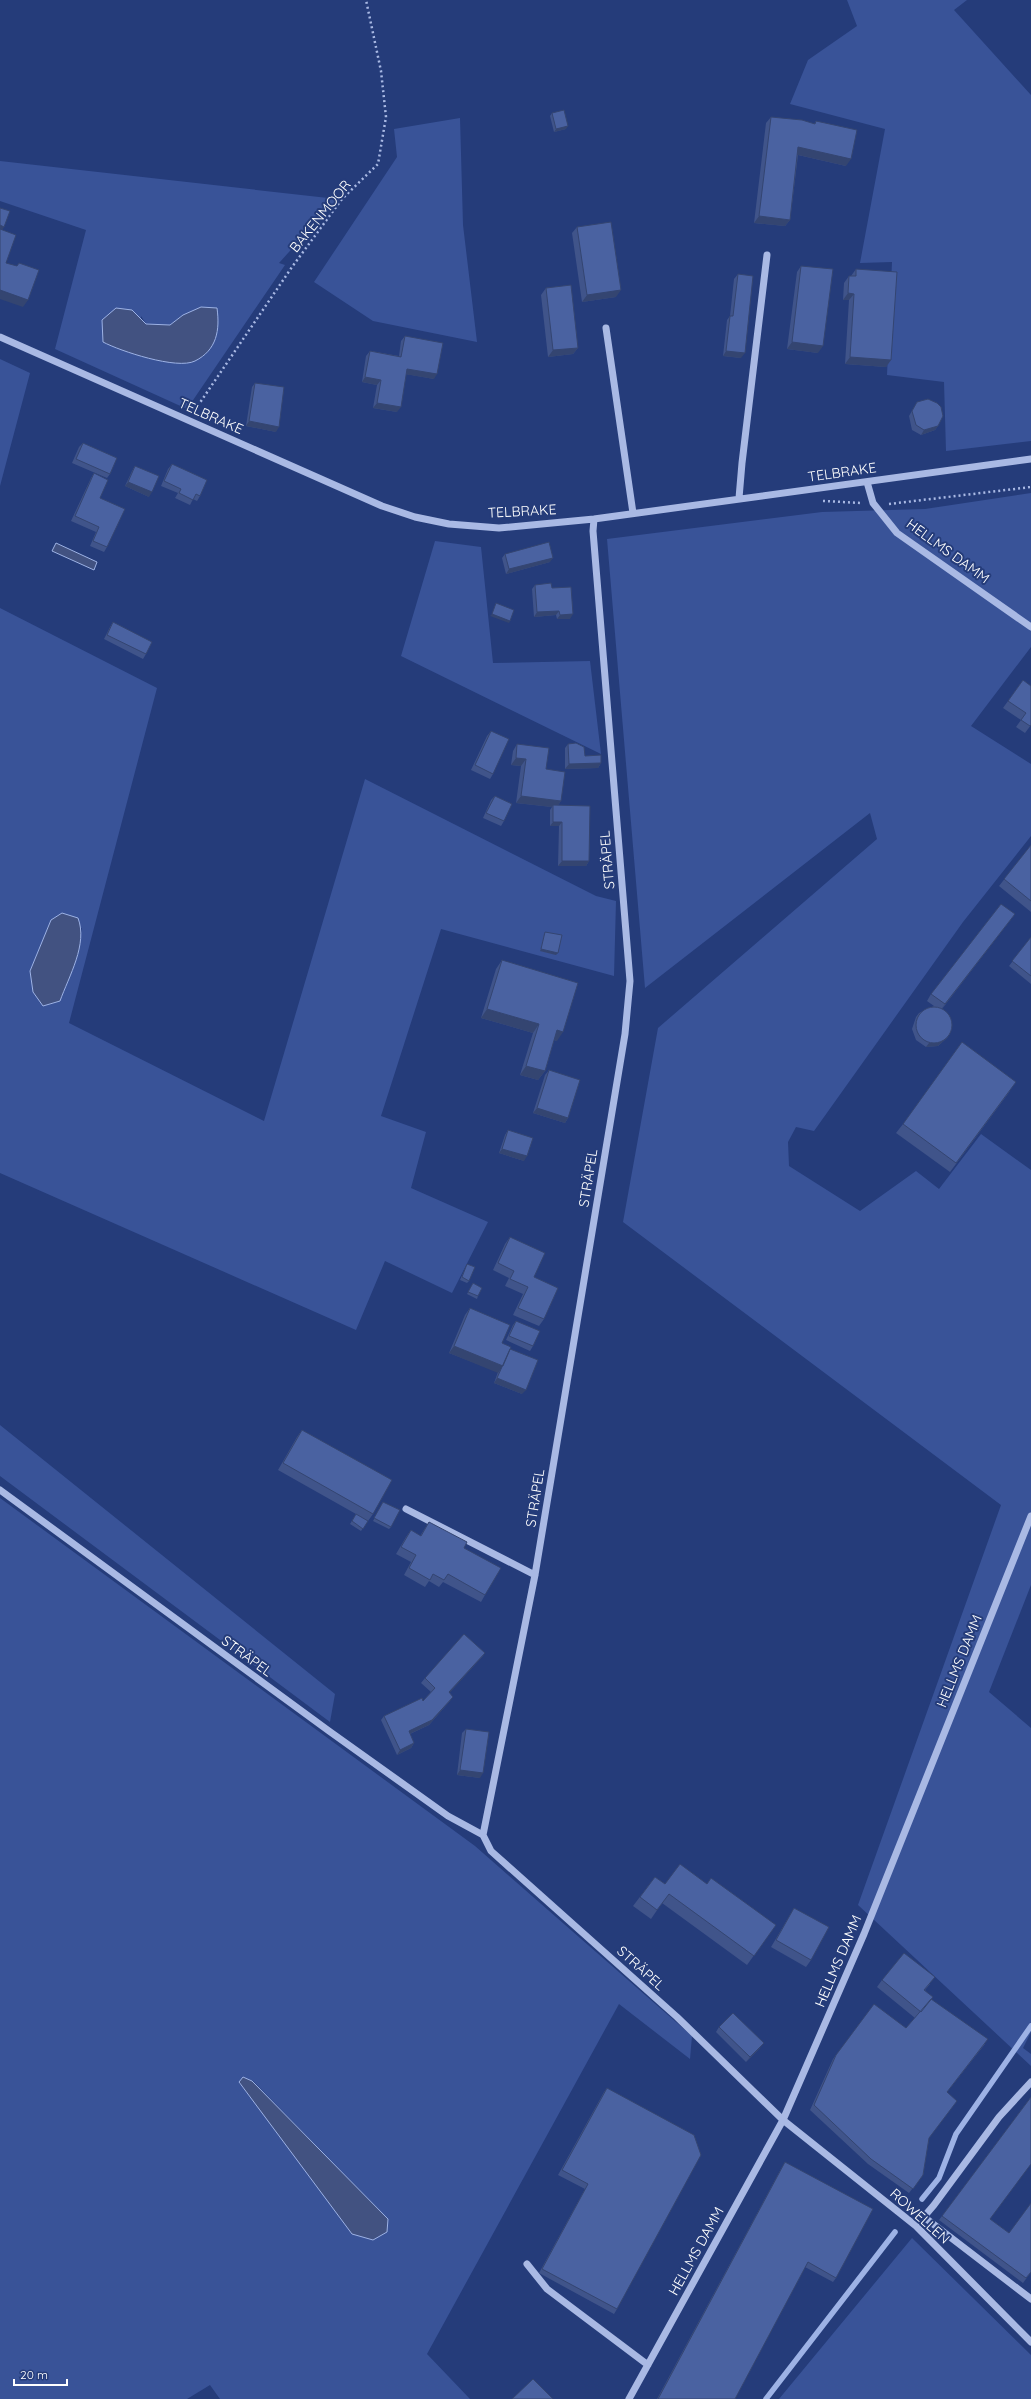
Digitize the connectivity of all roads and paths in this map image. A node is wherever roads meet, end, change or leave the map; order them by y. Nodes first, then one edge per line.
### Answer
1 (366, 0) edge
2 (767, 256) dead end
3 (606, 328) dead end
4 (0, 337) edge
5 (187, 421) junction
6 (1031, 459) edge
7 (867, 482) junction
8 (739, 498) junction
9 (633, 513) junction
10 (594, 519) junction
11 (1031, 627) edge
12 (0, 1490) edge
13 (406, 1508) dead end
14 (1031, 1516) edge
15 (535, 1575) junction
16 (483, 1835) junction
17 (1031, 2082) edge
18 (783, 2120) junction
19 (924, 2217) junction
20 (916, 2226) junction
21 (527, 2264) dead end
22 (1031, 2299) edge
23 (1031, 2342) edge
24 (648, 2365) junction
25 (629, 2399) edge

1 - 5 path, BAKENMOOR
2 - 8 street
3 - 9 street
4 - 5 street, TELBRAKE
5 - 10 street, TELBRAKE
6 - 7 street, TELBRAKE
7 - 8 street, TELBRAKE
7 - 11 street, HELLMS DAMM
8 - 9 street, TELBRAKE
9 - 10 street, TELBRAKE
10 - 15 street, STRÄPEL
12 - 16 street, STRÄPEL
13 - 15 street
14 - 18 street, HELLMS DAMM
15 - 16 street, STRÄPEL
16 - 18 street, STRÄPEL
17 - 19 street
18 - 20 street, ROWELLEN
18 - 24 street, HELLMS DAMM
19 - 20 street
19 - 22 street
20 - 23 street, ROWELLEN
21 - 24 street
24 - 25 street, HELLMS DAMM

